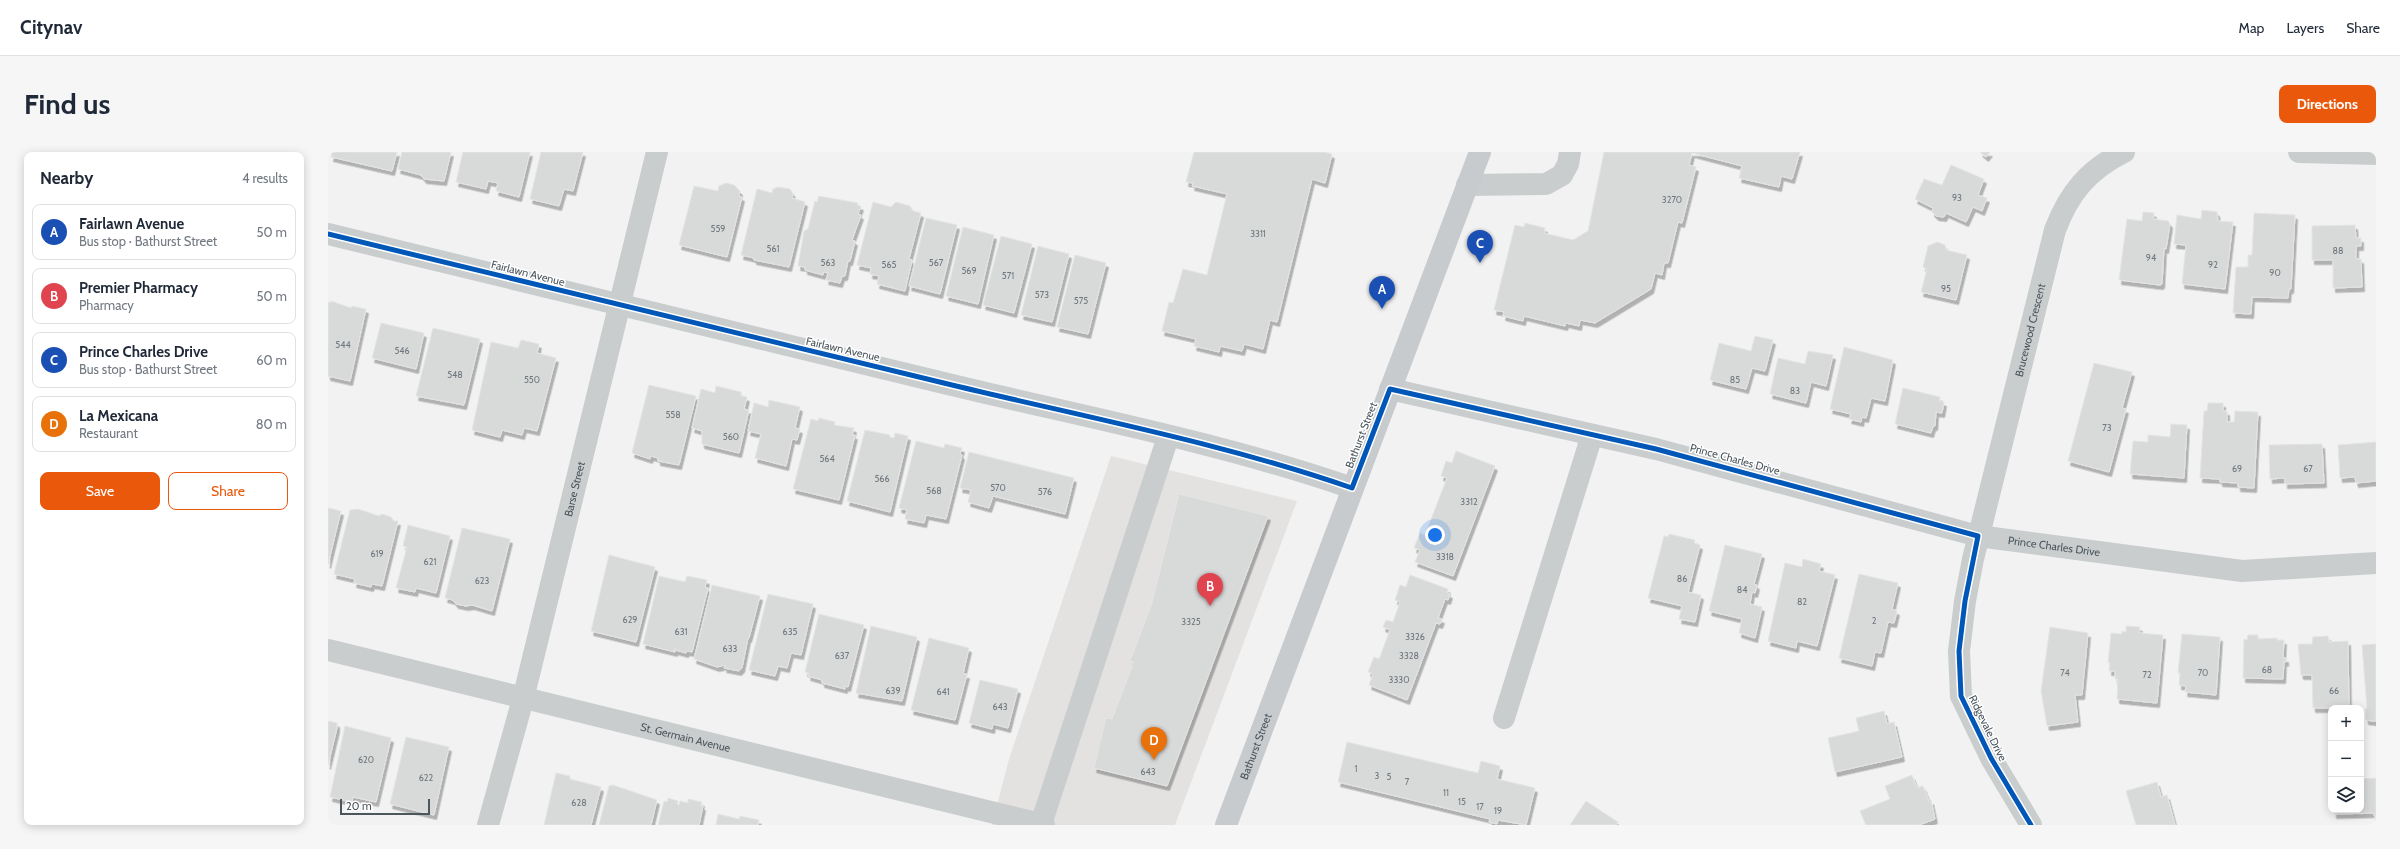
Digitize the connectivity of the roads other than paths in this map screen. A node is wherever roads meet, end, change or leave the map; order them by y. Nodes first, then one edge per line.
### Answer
1 (657, 152) edge
2 (1480, 152) edge
3 (1570, 152) edge
4 (2124, 152) edge
5 (2299, 152) edge
6 (2376, 154) edge
7 (1467, 185) junction
8 (328, 234) edge
9 (621, 306) junction
10 (1390, 389) junction
11 (1592, 435) junction
12 (1168, 437) junction
13 (1352, 488) junction
14 (1978, 536) junction
15 (2376, 563) edge
16 (328, 650) edge
17 (523, 699) junction
18 (1504, 718) dead end
19 (1006, 820) edge
20 (488, 825) edge
21 (1042, 825) edge
22 (1226, 825) edge
23 (2031, 825) edge

1 - 9 street, Barse Street
2 - 7 main road, Bathurst Street
3 - 7 street
4 - 14 street, Brucewood Crescent
5 - 6 street
7 - 10 main road, Bathurst Street
8 - 9 street, Fairlawn Avenue
9 - 12 street, Fairlawn Avenue
9 - 17 street, Barse Street
10 - 11 street, Prince Charles Drive
10 - 13 main road, Bathurst Street
11 - 14 street, Prince Charles Drive
11 - 18 street
12 - 13 street, Fairlawn Avenue
12 - 21 street
13 - 22 main road, Bathurst Street
14 - 15 street, Prince Charles Drive
14 - 23 street, Ridgevale Drive
16 - 17 street, St. Germain Avenue
17 - 19 street, St. Germain Avenue
17 - 20 street, Barse Street
19 - 21 street, St. Germain Avenue

